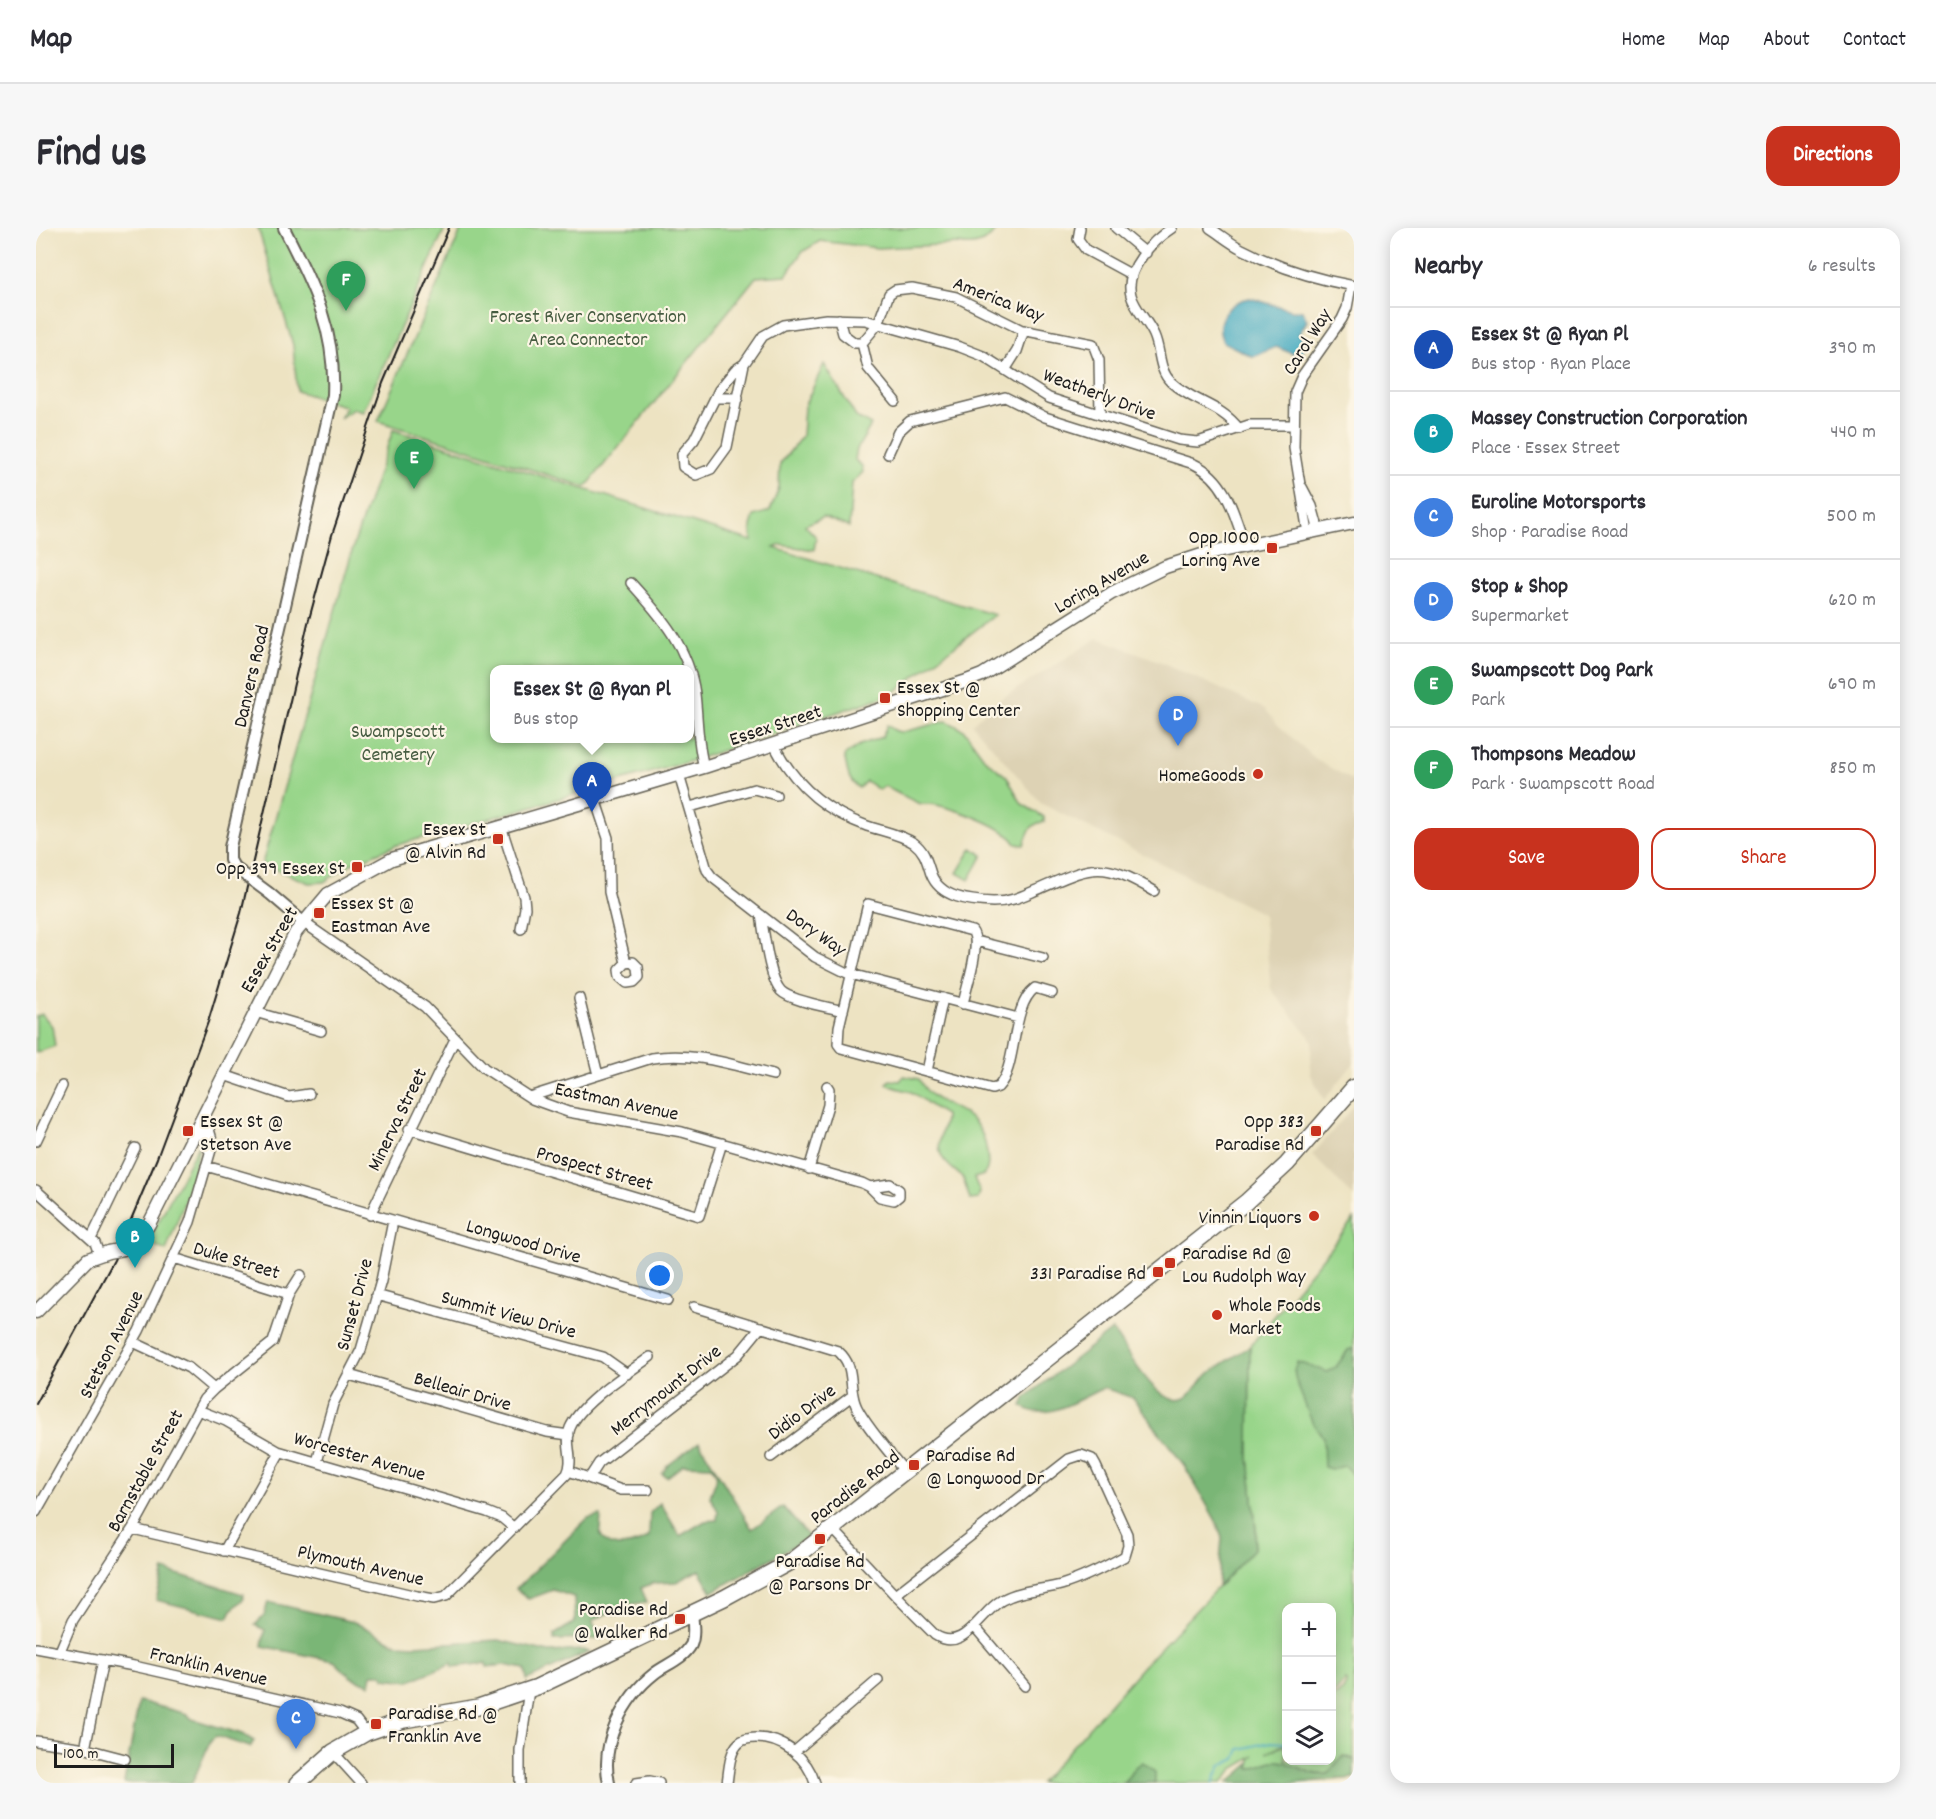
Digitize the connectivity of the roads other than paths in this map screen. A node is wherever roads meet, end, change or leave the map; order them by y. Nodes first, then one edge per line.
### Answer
1 (284, 228) edge
2 (1080, 228) edge
3 (1116, 228) edge
4 (1172, 228) edge
5 (1210, 228) edge
6 (1146, 253) junction
7 (1132, 275) junction
8 (1352, 286) edge
9 (839, 319) junction
10 (878, 324) junction
11 (1024, 330) junction
12 (862, 344) junction
13 (744, 364) junction
14 (1005, 370) junction
15 (715, 398) junction
16 (738, 398) junction
17 (896, 401) dead end
18 (1100, 414) junction
19 (1293, 424) junction
20 (1239, 429) junction
21 (888, 454) dead end
22 (1354, 523) edge
23 (1313, 532) junction
24 (1245, 546) junction
25 (631, 583) dead end
26 (1045, 636) joint
27 (688, 665) edge
28 (694, 688) edge
29 (774, 745) junction
30 (704, 767) junction
31 (679, 775) junction
32 (776, 795) dead end
33 (595, 800) junction
34 (690, 807) junction
35 (501, 826) junction
36 (1154, 891) dead end
37 (761, 915) junction
38 (303, 922) junction
39 (521, 929) dead end
40 (976, 940) junction
41 (1043, 958) dead end
42 (626, 963) dead end
43 (853, 975) junction
44 (1053, 993) dead end
45 (579, 998) dead end
46 (943, 998) junction
47 (963, 1004) junction
48 (843, 1011) junction
49 (255, 1012) junction
50 (1018, 1018) junction
51 (321, 1031) dead end
52 (455, 1039) junction
53 (927, 1071) junction
54 (224, 1075) junction
55 (598, 1075) junction
56 (773, 1075) dead end
57 (62, 1086) dead end
58 (827, 1086) dead end
59 (1354, 1087) edge
60 (309, 1094) dead end
61 (529, 1097) junction
62 (198, 1126) junction
63 (409, 1129) junction
64 (36, 1141) edge
65 (722, 1143) junction
66 (135, 1148) dead end
67 (206, 1166) junction
68 (809, 1169) junction
69 (870, 1187) dead end
70 (36, 1190) edge
71 (370, 1215) junction
72 (393, 1221) junction
73 (91, 1239) junction
74 (103, 1253) junction
75 (174, 1258) junction
76 (301, 1275) dead end
77 (289, 1294) junction
78 (376, 1295) junction
79 (668, 1300) dead end
80 (694, 1307) dead end
81 (36, 1312) edge
82 (761, 1327) junction
83 (133, 1342) junction
84 (650, 1357) dead end
85 (627, 1374) junction
86 (349, 1375) junction
87 (214, 1389) junction
88 (853, 1395) junction
89 (198, 1410) junction
90 (569, 1436) junction
91 (280, 1452) junction
92 (771, 1457) dead end
93 (317, 1462) junction
94 (569, 1471) junction
95 (905, 1472) junction
96 (590, 1477) junction
97 (648, 1490) dead end
98 (36, 1512) edge
99 (514, 1528) junction
100 (133, 1529) junction
101 (833, 1529) junction
102 (224, 1551) junction
103 (895, 1595) junction
104 (692, 1613) junction
105 (974, 1626) junction
106 (36, 1648) edge
107 (60, 1651) junction
108 (103, 1660) junction
109 (878, 1680) dead end
110 (1025, 1686) dead end
111 (528, 1690) junction
112 (366, 1732) junction
113 (36, 1741) edge
114 (85, 1749) junction
115 (333, 1752) junction
116 (794, 1752) junction
117 (125, 1759) dead end
118 (298, 1783) edge
119 (361, 1783) edge
120 (520, 1783) edge
121 (609, 1783) edge
122 (636, 1783) edge
123 (659, 1783) edge
124 (727, 1783) edge
125 (815, 1783) edge

1 - 38 street, Danvers Road, bridge
2 - 7 street
3 - 6 street
4 - 6 street
5 - 8 street
6 - 7 street
7 - 20 street
8 - 19 street, Carol Way
9 - 10 street, Weatherly Drive
9 - 12 street
9 - 13 street, Weatherly Drive
10 - 11 street, America Way
10 - 12 street
10 - 14 street, Weatherly Drive
11 - 14 street
11 - 18 street, America Way
12 - 17 street
13 - 15 street, Weatherly Drive
13 - 16 street, Weatherly Drive
14 - 18 street, Weatherly Drive
15 - 16 street
15 - 16 street, Weatherly Drive
18 - 20 street, Weatherly Drive
19 - 20 street, Weatherly Drive
19 - 23 street, Carol Way
21 - 24 street
22 - 23 main road, Loring Avenue
23 - 24 main road, Loring Avenue
24 - 26 main road, Loring Avenue
25 - 27 street
26 - 29 main road, Essex Street
28 - 30 street
29 - 30 main road, Essex Street
29 - 36 street
30 - 31 main road, Essex Street
31 - 33 main road, Essex Street
31 - 34 street, Dory Way
32 - 34 street
33 - 35 main road, Essex Street
33 - 42 street
34 - 37 street, Dory Way
35 - 38 main road, Essex Street
35 - 39 street
37 - 43 street, Dory Way
37 - 48 street
38 - 49 main road, Essex Street
38 - 52 street, Eastman Avenue
40 - 41 street
40 - 43 street
40 - 47 street
43 - 46 street, Dory Way
43 - 48 street
44 - 50 street
45 - 55 street
46 - 47 street, Dory Way
46 - 53 street
47 - 50 street, Dory Way
48 - 53 street
49 - 51 street
49 - 54 main road, Essex Street
50 - 53 street
52 - 61 street, Eastman Avenue
52 - 63 street, Minerva Street
54 - 60 street
54 - 62 main road, Essex Street
55 - 56 street
55 - 61 street
57 - 64 street
58 - 68 street
59 - 95 highway, Paradise Road
61 - 65 street, Eastman Avenue
62 - 67 street, Stetson Avenue
62 - 74 main road, Essex Street, bridge
63 - 65 street, Prospect Street
63 - 71 street, Minerva Street
65 - 68 street, Eastman Avenue
66 - 73 street
67 - 71 street, Longwood Drive
67 - 75 street, Stetson Avenue
68 - 69 street, Eastman Avenue
70 - 73 street
71 - 72 street, Longwood Drive
72 - 78 street, Sunset Drive
72 - 79 street, Longwood Drive
73 - 74 street
74 - 81 main road, Essex Street
75 - 77 street, Duke Street
75 - 83 street, Stetson Avenue
76 - 77 street, Barnstable Street
77 - 87 street, Barnstable Street
78 - 85 street, Summit View Drive
78 - 86 street, Sunset Drive
80 - 82 street
82 - 88 street
82 - 96 street, Merrymount Drive
83 - 87 street
83 - 98 street, Stetson Avenue
84 - 85 street
85 - 90 street
86 - 90 street, Belleair Drive
86 - 93 street, Sunset Drive
87 - 89 street, Barnstable Street
88 - 92 street, Didio Drive
88 - 95 street
89 - 91 street, Worcester Avenue
89 - 100 street, Barnstable Street
90 - 94 street
91 - 93 street, Worcester Avenue
91 - 102 street
93 - 99 street, Worcester Avenue
94 - 96 street
94 - 99 street, Plymouth Avenue
95 - 101 highway, Paradise Road
96 - 97 street
99 - 102 street, Plymouth Avenue
100 - 102 street, Plymouth Avenue
100 - 107 street, Barnstable Street
101 - 103 street
101 - 104 highway, Paradise Road
103 - 105 street
103 - 105 street
104 - 111 highway, Paradise Road
104 - 121 street
105 - 110 street
106 - 107 street, Franklin Avenue
107 - 108 street, Franklin Avenue
108 - 112 street, Franklin Avenue
108 - 114 street
109 - 116 street
111 - 112 highway, Paradise Road
111 - 120 street
112 - 115 highway, Paradise Road
113 - 114 street
114 - 117 street
115 - 118 highway, Paradise Road
115 - 119 street
116 - 124 street
116 - 125 street
122 - 123 street

